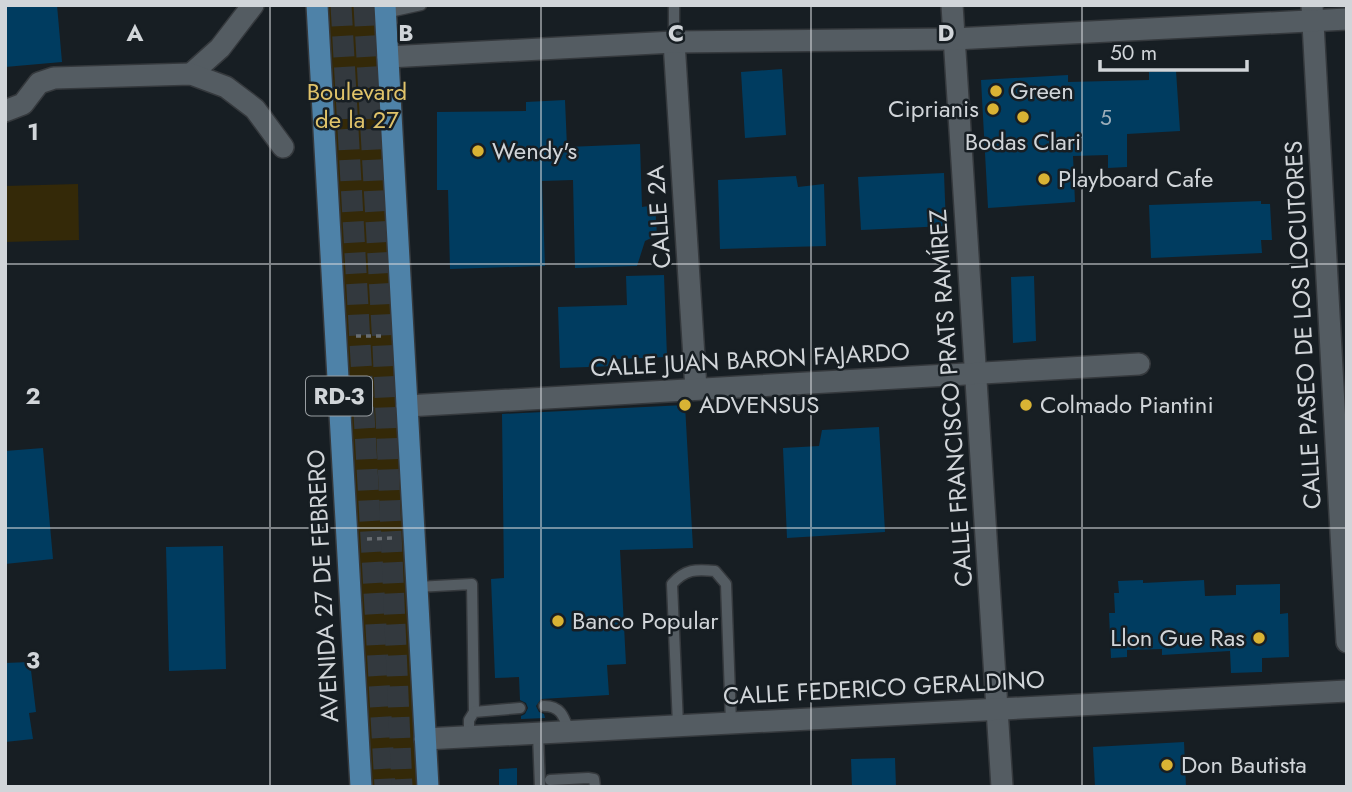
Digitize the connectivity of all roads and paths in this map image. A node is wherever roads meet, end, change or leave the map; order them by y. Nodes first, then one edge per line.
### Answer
1 (253, 5) edge
2 (317, 5) edge
3 (421, 5) edge
4 (674, 5) edge
5 (952, 5) edge
6 (385, 9) edge
7 (1312, 13) edge
8 (1347, 19) edge
9 (954, 39) junction
10 (674, 42) junction
11 (388, 57) junction
12 (191, 74) junction
13 (5, 111) edge
14 (282, 147) dead end
15 (336, 336) junction
16 (403, 336) junction
17 (1139, 364) dead end
18 (975, 373) junction
19 (696, 389) junction
20 (407, 406) junction
21 (414, 537) junction
22 (347, 540) junction
23 (417, 587) junction
24 (1347, 642) edge
25 (1347, 691) edge
26 (544, 706) dead end
27 (520, 708) dead end
28 (997, 708) junction
29 (474, 712) junction
30 (731, 723) junction
31 (678, 725) junction
32 (569, 731) junction
33 (538, 734) junction
34 (470, 737) junction
35 (425, 739) junction
36 (545, 784) edge
37 (361, 787) edge
38 (428, 787) edge
39 (595, 787) edge
40 (1002, 787) edge

1 - 12 street
2 - 15 main road, AVENIDA 27 DE FEBRERO / RD-3
3 - 6 lane
4 - 10 lane
5 - 9 street, CALLE FRANCISCO PRATS RAMÍREZ
6 - 11 main road, RD-3
7 - 8 street
7 - 9 street
7 - 24 street, CALLE PASEO DE LOS LOCUTORES
9 - 10 street
9 - 18 street, CALLE FRANCISCO PRATS RAMÍREZ
10 - 11 street
10 - 19 street, CALLE 2A
11 - 16 main road, RD-3
12 - 13 street
12 - 14 street
15 - 16 path
15 - 22 main road, AVENIDA 27 DE FEBRERO / RD-3
16 - 20 main road, RD-3
17 - 18 street, CALLE JUAN BARON FAJARDO
18 - 19 street, CALLE JUAN BARON FAJARDO
18 - 28 street, CALLE FRANCISCO PRATS RAMÍREZ
19 - 20 street, CALLE JUAN BARON FAJARDO
20 - 21 main road, RD-3
21 - 22 path
21 - 23 main road, RD-3
22 - 37 main road, AVENIDA 27 DE FEBRERO / RD-3
23 - 29 lane
23 - 35 main road, RD-3
25 - 28 street, CALLE FEDERICO GERALDINO
26 - 32 lane
27 - 29 lane
28 - 30 street, CALLE FEDERICO GERALDINO
28 - 40 street, CALLE FRANCISCO PRATS RAMÍREZ
29 - 34 lane
30 - 31 street, CALLE FEDERICO GERALDINO
30 - 31 lane
31 - 32 street, CALLE FEDERICO GERALDINO
32 - 33 street, CALLE FEDERICO GERALDINO
33 - 34 street, CALLE FEDERICO GERALDINO
33 - 36 lane
34 - 35 street, CALLE FEDERICO GERALDINO
35 - 38 main road, RD-3
36 - 39 lane

